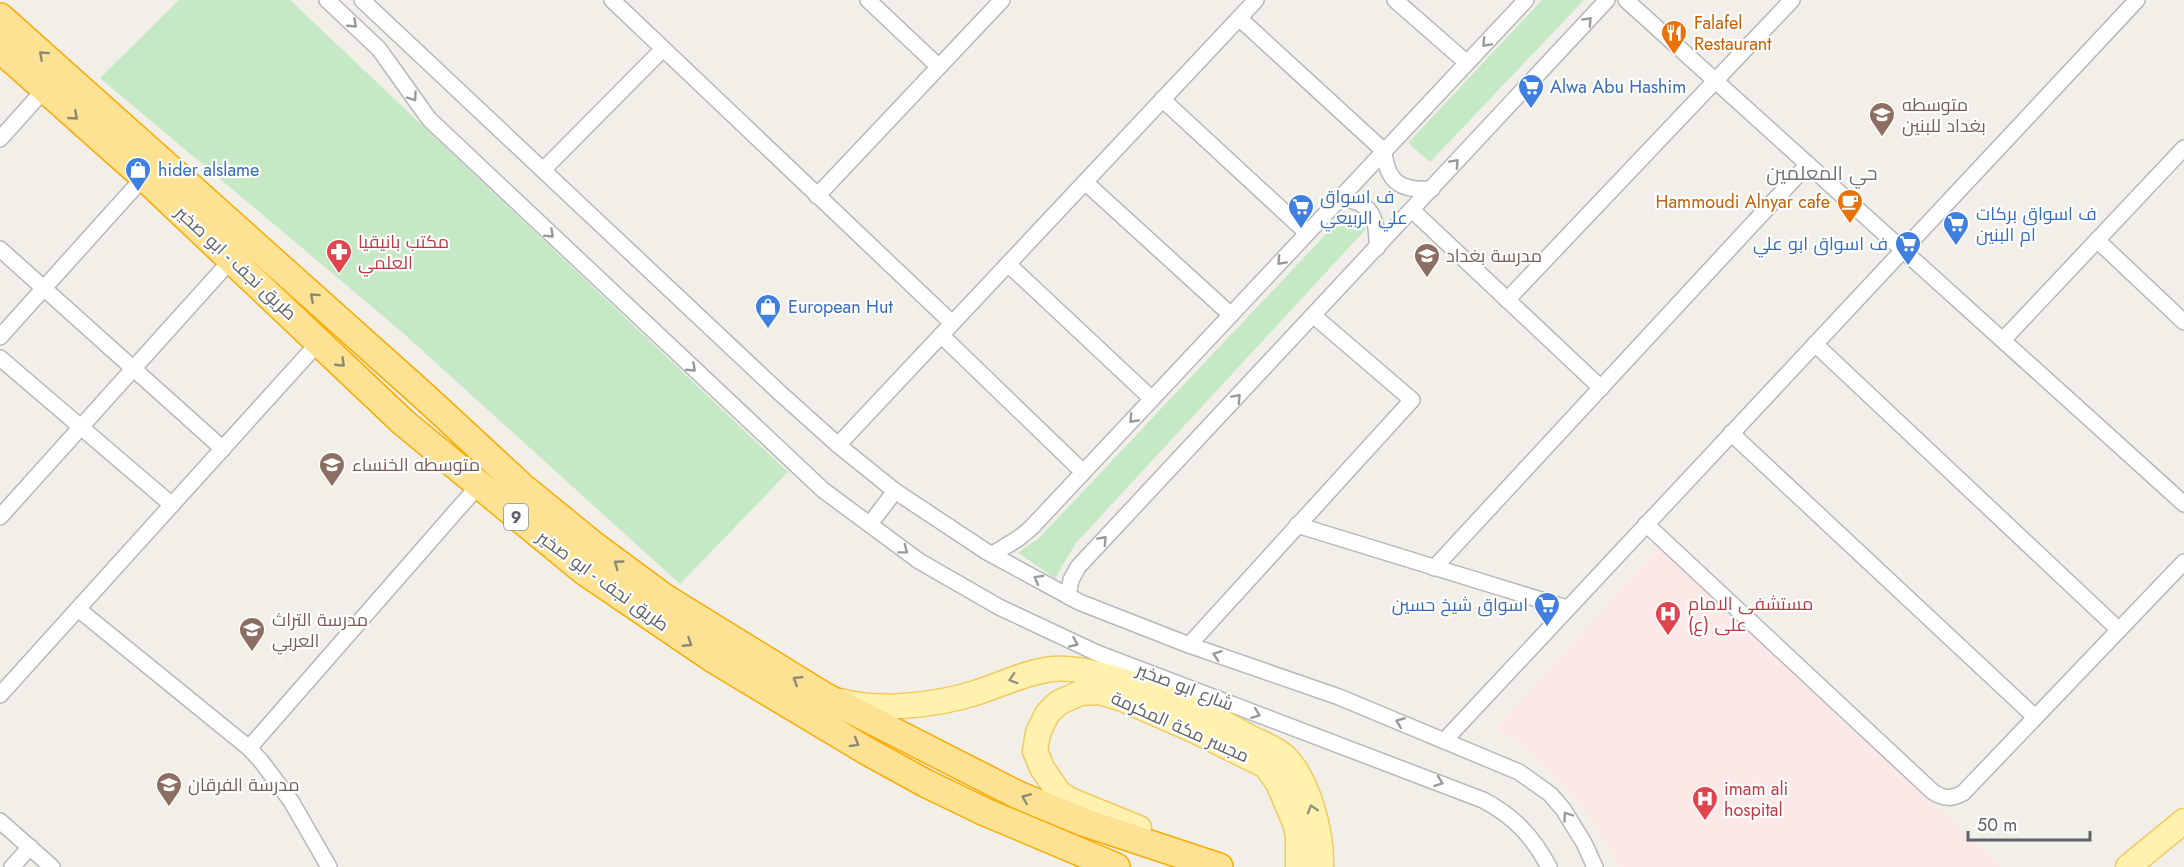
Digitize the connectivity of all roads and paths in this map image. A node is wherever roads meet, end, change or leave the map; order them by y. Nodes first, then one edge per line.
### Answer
1 (327, 0) edge
2 (362, 0) edge
3 (612, 0) edge
4 (868, 0) edge
5 (1002, 0) edge
6 (1256, 0) edge
7 (1395, 0) edge
8 (1526, 0) edge
9 (1607, 0) edge
10 (1626, 0) edge
11 (1792, 0) edge
12 (2137, 0) edge
13 (0, 16) edge
14 (1239, 18) junction
15 (396, 32) junction
16 (0, 49) edge
17 (379, 49) junction
18 (663, 49) junction
19 (1467, 63) junction
20 (939, 67) junction
21 (1716, 81) junction
22 (44, 90) junction
23 (1162, 99) junction
24 (0, 139) edge
25 (2184, 148) edge
26 (1384, 151) junction
27 (1809, 164) junction
28 (543, 170) junction
29 (144, 177) junction
30 (1085, 182) junction
31 (1432, 189) junction
32 (817, 196) junction
33 (1339, 199) junction
34 (1412, 210) junction
35 (1307, 233) junction
36 (2097, 240) junction
37 (1377, 248) junction
38 (0, 249) edge
39 (1903, 250) junction
40 (232, 259) junction
41 (1008, 264) junction
42 (44, 288) junction
43 (1507, 300) junction
44 (1231, 315) junction
45 (1314, 316) junction
46 (2184, 322) edge
47 (952, 323) junction
48 (941, 335) junction
49 (0, 337) edge
50 (2003, 340) junction
51 (319, 342) junction
52 (1815, 344) junction
53 (0, 358) edge
54 (133, 369) junction
55 (1601, 388) junction
56 (426, 398) junction
57 (1152, 399) junction
58 (404, 423) junction
59 (81, 427) junction
60 (1731, 433) junction
61 (471, 441) junction
62 (838, 445) junction
63 (223, 449) junction
64 (451, 464) junction
65 (1083, 472) junction
66 (478, 486) junction
67 (895, 491) junction
68 (2184, 504) edge
69 (172, 505) junction
70 (0, 517) edge
71 (870, 524) junction
72 (1646, 524) junction
73 (1297, 525) junction
74 (987, 552) junction
75 (2184, 562) edge
76 (1434, 568) junction
77 (1078, 602) junction
78 (1568, 608) junction
79 (78, 609) junction
80 (2119, 630) junction
81 (1189, 645) junction
82 (0, 695) edge
83 (824, 696) junction
84 (2035, 717) junction
85 (1444, 741) junction
86 (249, 747) junction
87 (1275, 761) junction
88 (2184, 820) edge
89 (0, 821) edge
90 (30, 847) junction
91 (1191, 858) junction
92 (12, 867) edge
93 (52, 867) edge
94 (328, 867) edge
95 (1116, 867) edge
96 (1220, 867) edge
97 (1299, 867) edge
98 (1321, 867) edge
99 (1549, 867) edge
100 (1595, 867) edge
101 (2128, 867) edge

1 -> 17 street, شارع ابو صخير
2 - 15 street
3 - 18 street
4 - 20 street
5 - 20 street
6 - 14 street
7 - 19 street
8 -> 19 street
31 -> 9 street
10 - 21 street
11 - 21 street
12 - 39 street
56 -> 13 highway, طريق نجف - ابو صخير / 9
14 - 23 street
14 - 26 street
15 - 17 street
15 - 28 street
16 - 22 highway, طريق نجف - ابو صخير / 9
17 -> 71 street, شارع ابو صخير
18 - 28 street
18 - 32 street
19 - 26 street
20 - 32 street
21 - 27 street
21 - 43 street
22 - 24 street
22 -> 29 highway, طريق نجف - ابو صخير / 9
23 - 30 street
23 - 35 street
25 - 36 street
26 - 31 street
26 - 33 street
27 - 39 street
27 - 55 street
28 - 62 street
29 - 40 highway, طريق نجف - ابو صخير / 9
29 - 42 street
30 - 41 street
30 - 44 street
31 - 34 street
32 - 47 street
33 - 35 street
33 - 37 street
34 - 37 street
34 - 43 street
35 -> 44 street
36 - 46 street
36 - 50 street
37 - 45 street
38 - 42 street
39 - 50 street
39 - 52 street
40 - 51 highway, طريق نجف - ابو صخير / 9
40 - 54 street
41 - 47 street
41 - 57 street
42 - 49 street
42 - 54 street
43 - 55 street
44 - 57 street
45 - 73 street
77 -> 45 street
47 - 48 street
48 - 62 street
48 - 65 street
50 - 68 street
51 -> 58 highway, طريق نجف - ابو صخير / 9
51 - 63 street
52 - 60 street
52 - 80 street
53 - 59 street
54 - 59 street
54 - 63 street
55 - 76 street
56 - 58 highway
56 - 61 highway, طريق نجف - ابو صخير / 9
57 -> 65 street
58 - 64 highway, طريق نجف - ابو صخير / 9
59 - 69 street
59 - 70 street
60 - 72 street
60 - 84 street
61 - 64 highway
83 -> 61 highway, طريق نجف - ابو صخير / 9
62 - 67 street
63 - 69 street
64 - 66 highway, طريق نجف - ابو صخير / 9
65 - 74 street
66 - 86 street
66 -> 95 highway, طريق نجف - ابو صخير / 9
67 - 71 street
67 - 74 street
69 - 79 street
71 -> 99 street, شارع ابو صخير
72 - 78 street
72 - 84 street
73 - 76 street
73 - 81 street
77 -> 74 street
75 - 80 street
76 - 78 street
77 - 81 street
78 - 85 street
79 - 82 street
79 - 86 street
80 - 84 street
85 -> 81 street
87 -> 83 main road, مجسر مكة المكرمة
91 -> 83 highway, 9
100 -> 85 street
86 - 94 street
87 - 91 main road, مجسر مكة المكرمة
87 - 97 main road, مجسر مكة المكرمة
98 -> 87 main road
88 - 101 main road
89 - 90 street
90 - 92 street
90 - 93 street
91 - 96 highway, 9

